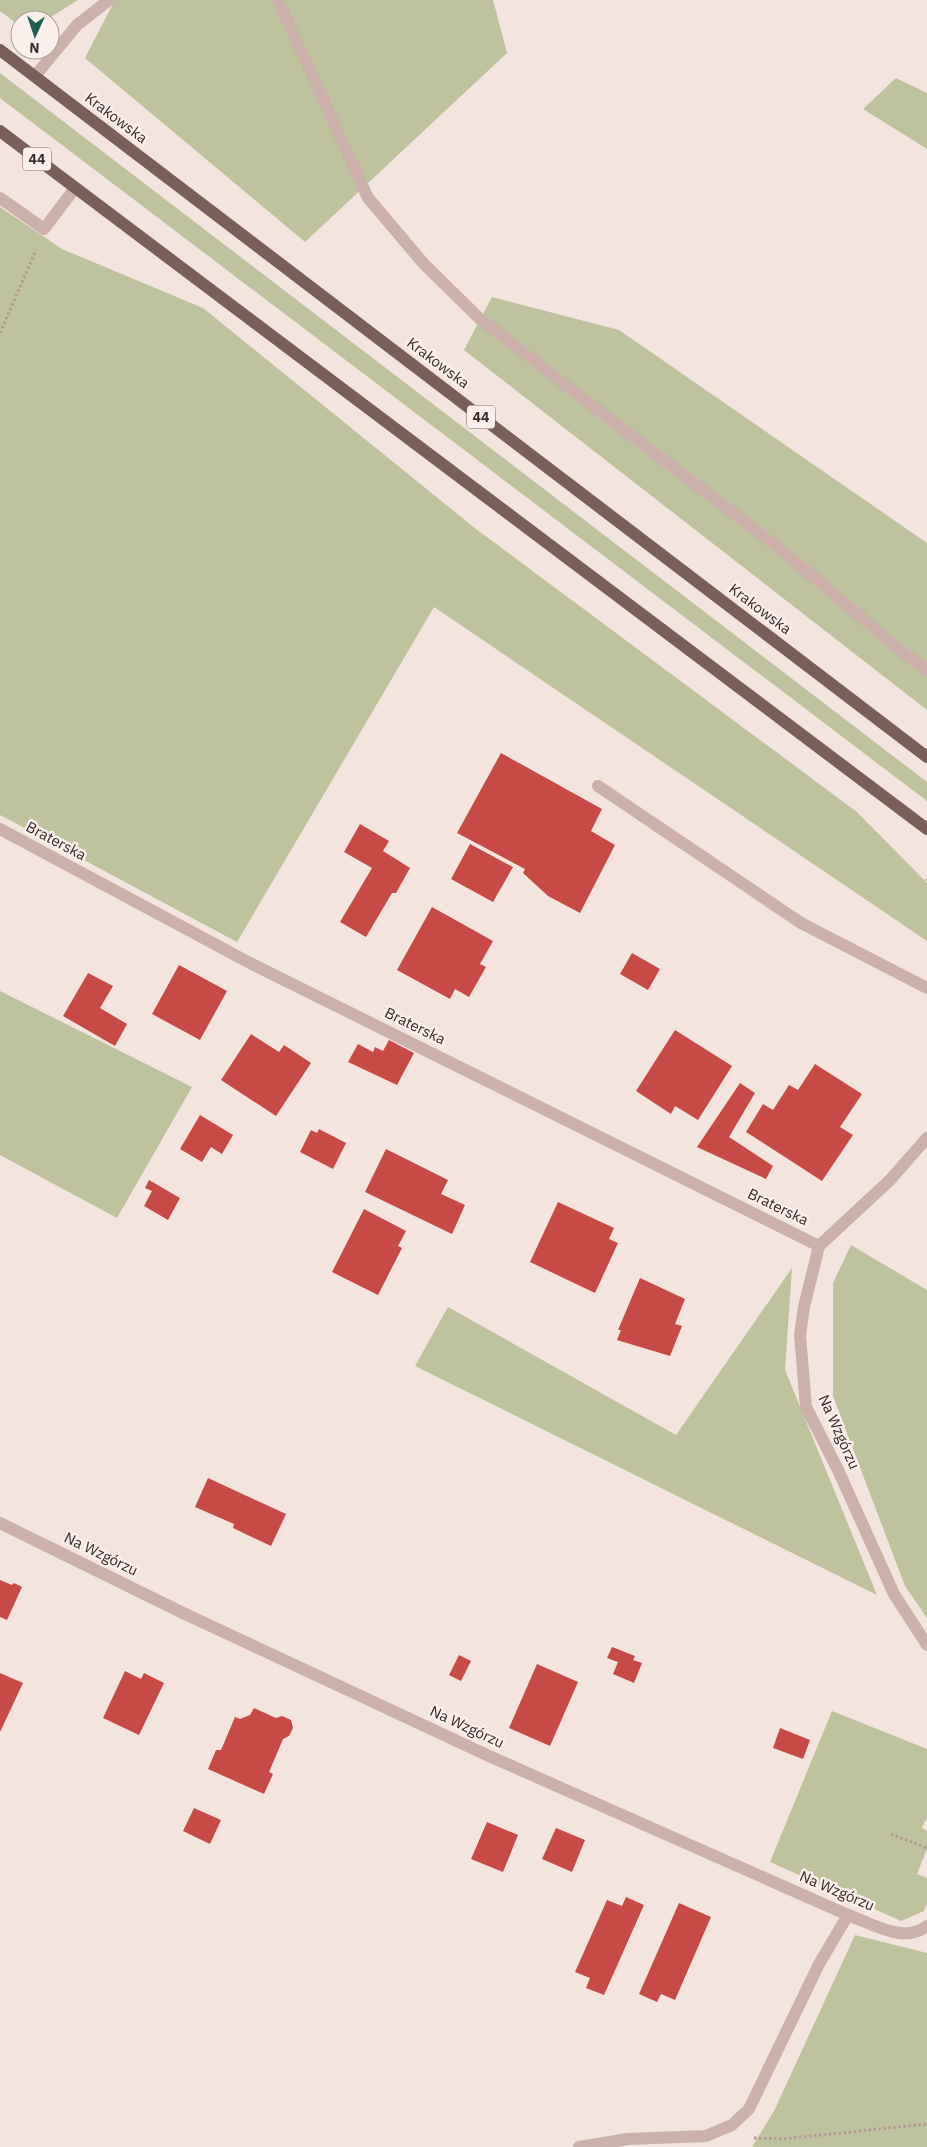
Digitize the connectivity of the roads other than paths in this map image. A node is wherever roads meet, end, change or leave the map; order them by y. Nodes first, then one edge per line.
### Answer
1 (109, 0) edge
2 (278, 0) edge
3 (0, 50) edge
4 (35, 76) junction
5 (0, 131) edge
6 (75, 188) junction
7 (0, 198) edge
8 (927, 670) edge
9 (927, 757) edge
10 (598, 786) dead end
11 (0, 829) edge
12 (927, 829) edge
13 (927, 988) edge
14 (927, 1138) edge
15 (819, 1246) junction
16 (0, 1523) edge
17 (927, 1645) edge
18 (848, 1915) junction
19 (927, 1926) edge
20 (579, 2147) edge

1 - 4 street
2 - 8 street
3 - 4 main road, Krakowska / 44
4 - 9 main road, Krakowska / 44
5 - 6 main road, 44
6 - 7 street
6 - 12 main road, 44
10 - 13 street
11 - 15 street, Braterska
14 - 15 street
15 - 17 street, Na Wzgórzu
16 - 18 street, Na Wzgórzu
18 - 19 street, Na Wzgórzu
18 - 20 street

